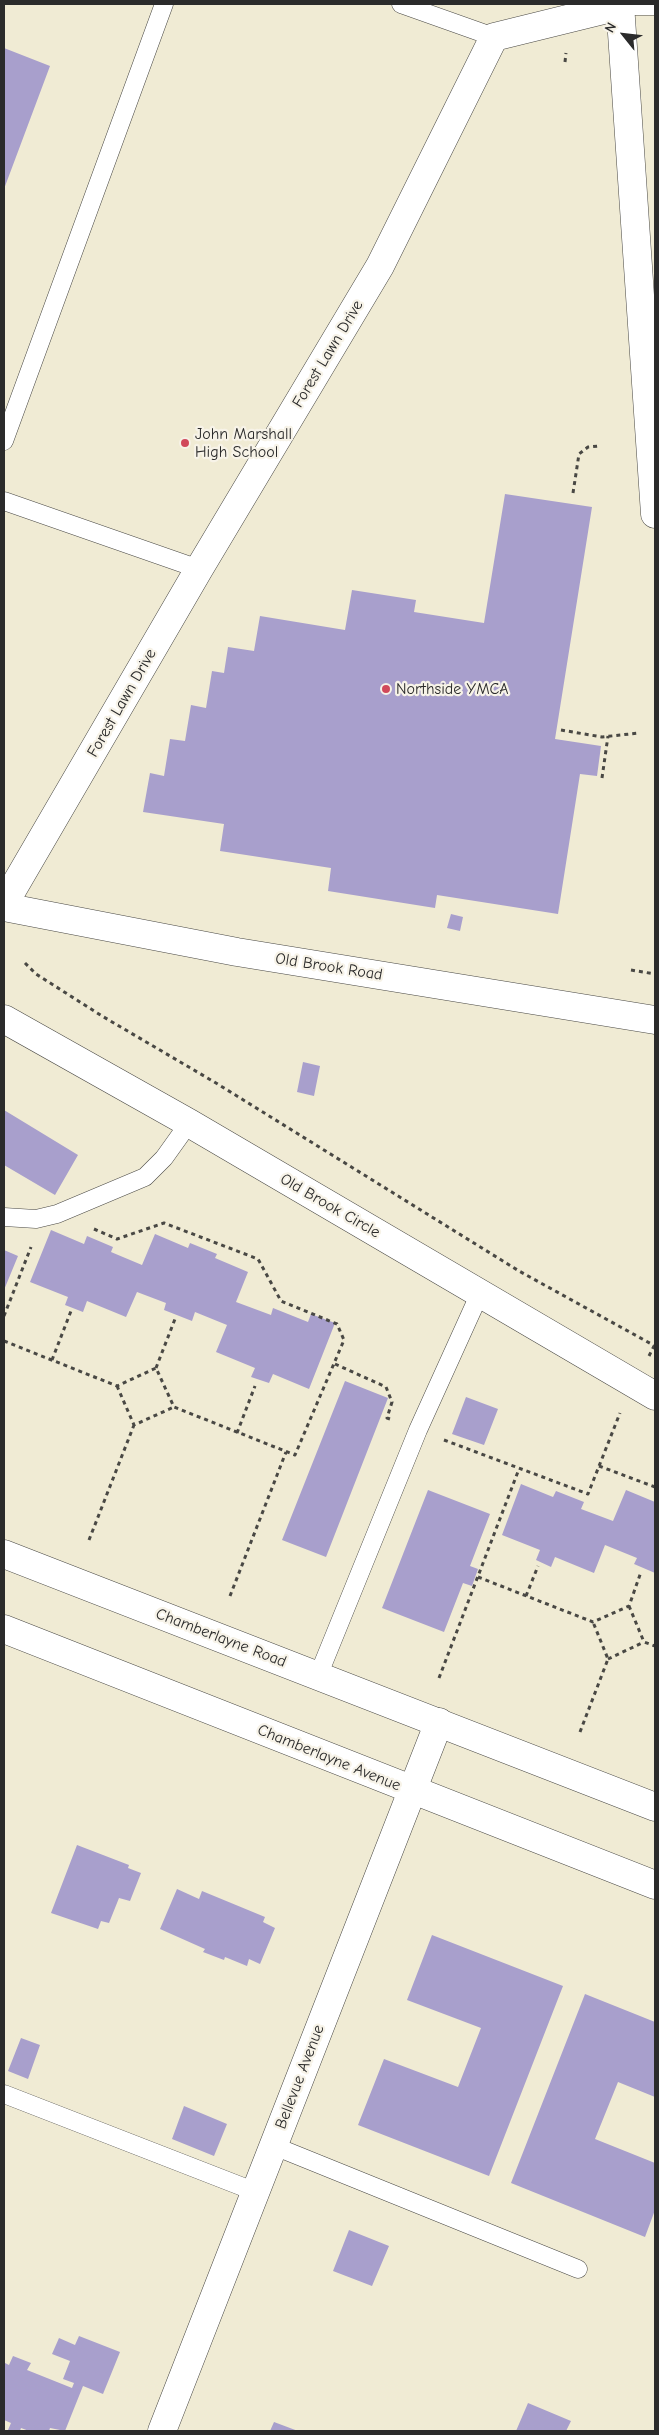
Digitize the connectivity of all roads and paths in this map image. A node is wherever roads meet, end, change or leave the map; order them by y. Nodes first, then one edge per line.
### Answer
1 (164, 4) edge
2 (401, 4) edge
3 (620, 5) edge
4 (655, 6) edge
5 (494, 37) junction
6 (645, 231) edge
7 (4, 441) edge
8 (599, 446) dead end
9 (573, 493) dead end
10 (4, 501) edge
11 (655, 513) edge
12 (199, 569) junction
13 (560, 730) dead end
14 (640, 733) dead end
15 (608, 736) junction
16 (602, 778) dead end
17 (4, 906) edge
18 (25, 963) dead end
19 (631, 970) dead end
20 (655, 974) edge
21 (4, 1018) edge
22 (655, 1020) edge
23 (189, 1123) junction
24 (4, 1217) edge
25 (91, 1228) dead end
26 (34, 1239) dead end
27 (480, 1293) junction
28 (71, 1311) dead end
29 (4, 1316) edge
30 (175, 1319) dead end
31 (4, 1341) edge
32 (655, 1346) edge
33 (648, 1359) dead end
34 (52, 1360) junction
35 (335, 1364) junction
36 (156, 1368) junction
37 (117, 1386) junction
38 (255, 1386) dead end
39 (655, 1396) edge
40 (174, 1407) junction
41 (618, 1417) dead end
42 (396, 1422) dead end
43 (134, 1425) junction
44 (236, 1432) junction
45 (440, 1438) dead end
46 (286, 1452) junction
47 (599, 1466) junction
48 (519, 1469) junction
49 (655, 1487) edge
50 (89, 1540) dead end
51 (4, 1554) edge
52 (538, 1566) dead end
53 (641, 1572) dead end
54 (478, 1577) junction
55 (230, 1596) dead end
56 (526, 1596) junction
57 (629, 1606) junction
58 (594, 1622) junction
59 (4, 1629) edge
60 (644, 1642) junction
61 (655, 1646) edge
62 (608, 1659) junction
63 (318, 1676) junction
64 (440, 1678) dead end
65 (439, 1722) junction
66 (580, 1732) dead end
67 (412, 1790) junction
68 (655, 1807) edge
69 (655, 1885) edge
70 (4, 2094) edge
71 (274, 2146) junction
72 (256, 2192) junction
73 (578, 2269) dead end
74 (162, 2431) edge

1 - 7 lane
2 - 5 lane
3 - 4 lane
3 - 5 street
3 - 6 street
5 - 12 street, Forest Lawn Drive
6 - 11 street
8 - 9 path
10 - 12 lane
12 - 17 street, Forest Lawn Drive
13 - 15 path
14 - 15 path
15 - 16 path
17 - 22 street, Old Brook Road
18 - 32 path
19 - 20 path
21 - 23 street, Old Brook Circle
23 - 24 lane
23 - 27 street, Old Brook Circle
25 - 35 path
26 - 29 path
27 - 39 street, Old Brook Circle
27 - 63 lane
28 - 34 path
30 - 36 path
31 - 34 path
32 - 33 path
34 - 37 path
35 - 42 path
35 - 46 path
36 - 37 path
36 - 40 path
37 - 43 path
38 - 44 path
40 - 43 path
40 - 44 path
41 - 47 path
43 - 50 path
44 - 46 path
45 - 48 path
46 - 55 path
47 - 48 path
47 - 49 path
48 - 54 path
51 - 63 street, Chamberlayne Road
52 - 56 path
53 - 57 path
54 - 56 path
54 - 64 path
56 - 58 path
57 - 58 path
57 - 60 path
58 - 62 path
59 - 67 street, Chamberlayne Avenue
60 - 61 path
60 - 62 path
62 - 66 path
63 - 65 street, Chamberlayne Road
65 - 67 street, Bellevue Avenue
65 - 68 street
67 - 69 street, Chamberlayne Avenue
67 - 71 street, Bellevue Avenue
70 - 72 lane
71 - 72 street, Bellevue Avenue
71 - 73 lane
72 - 74 street, Bellevue Avenue

